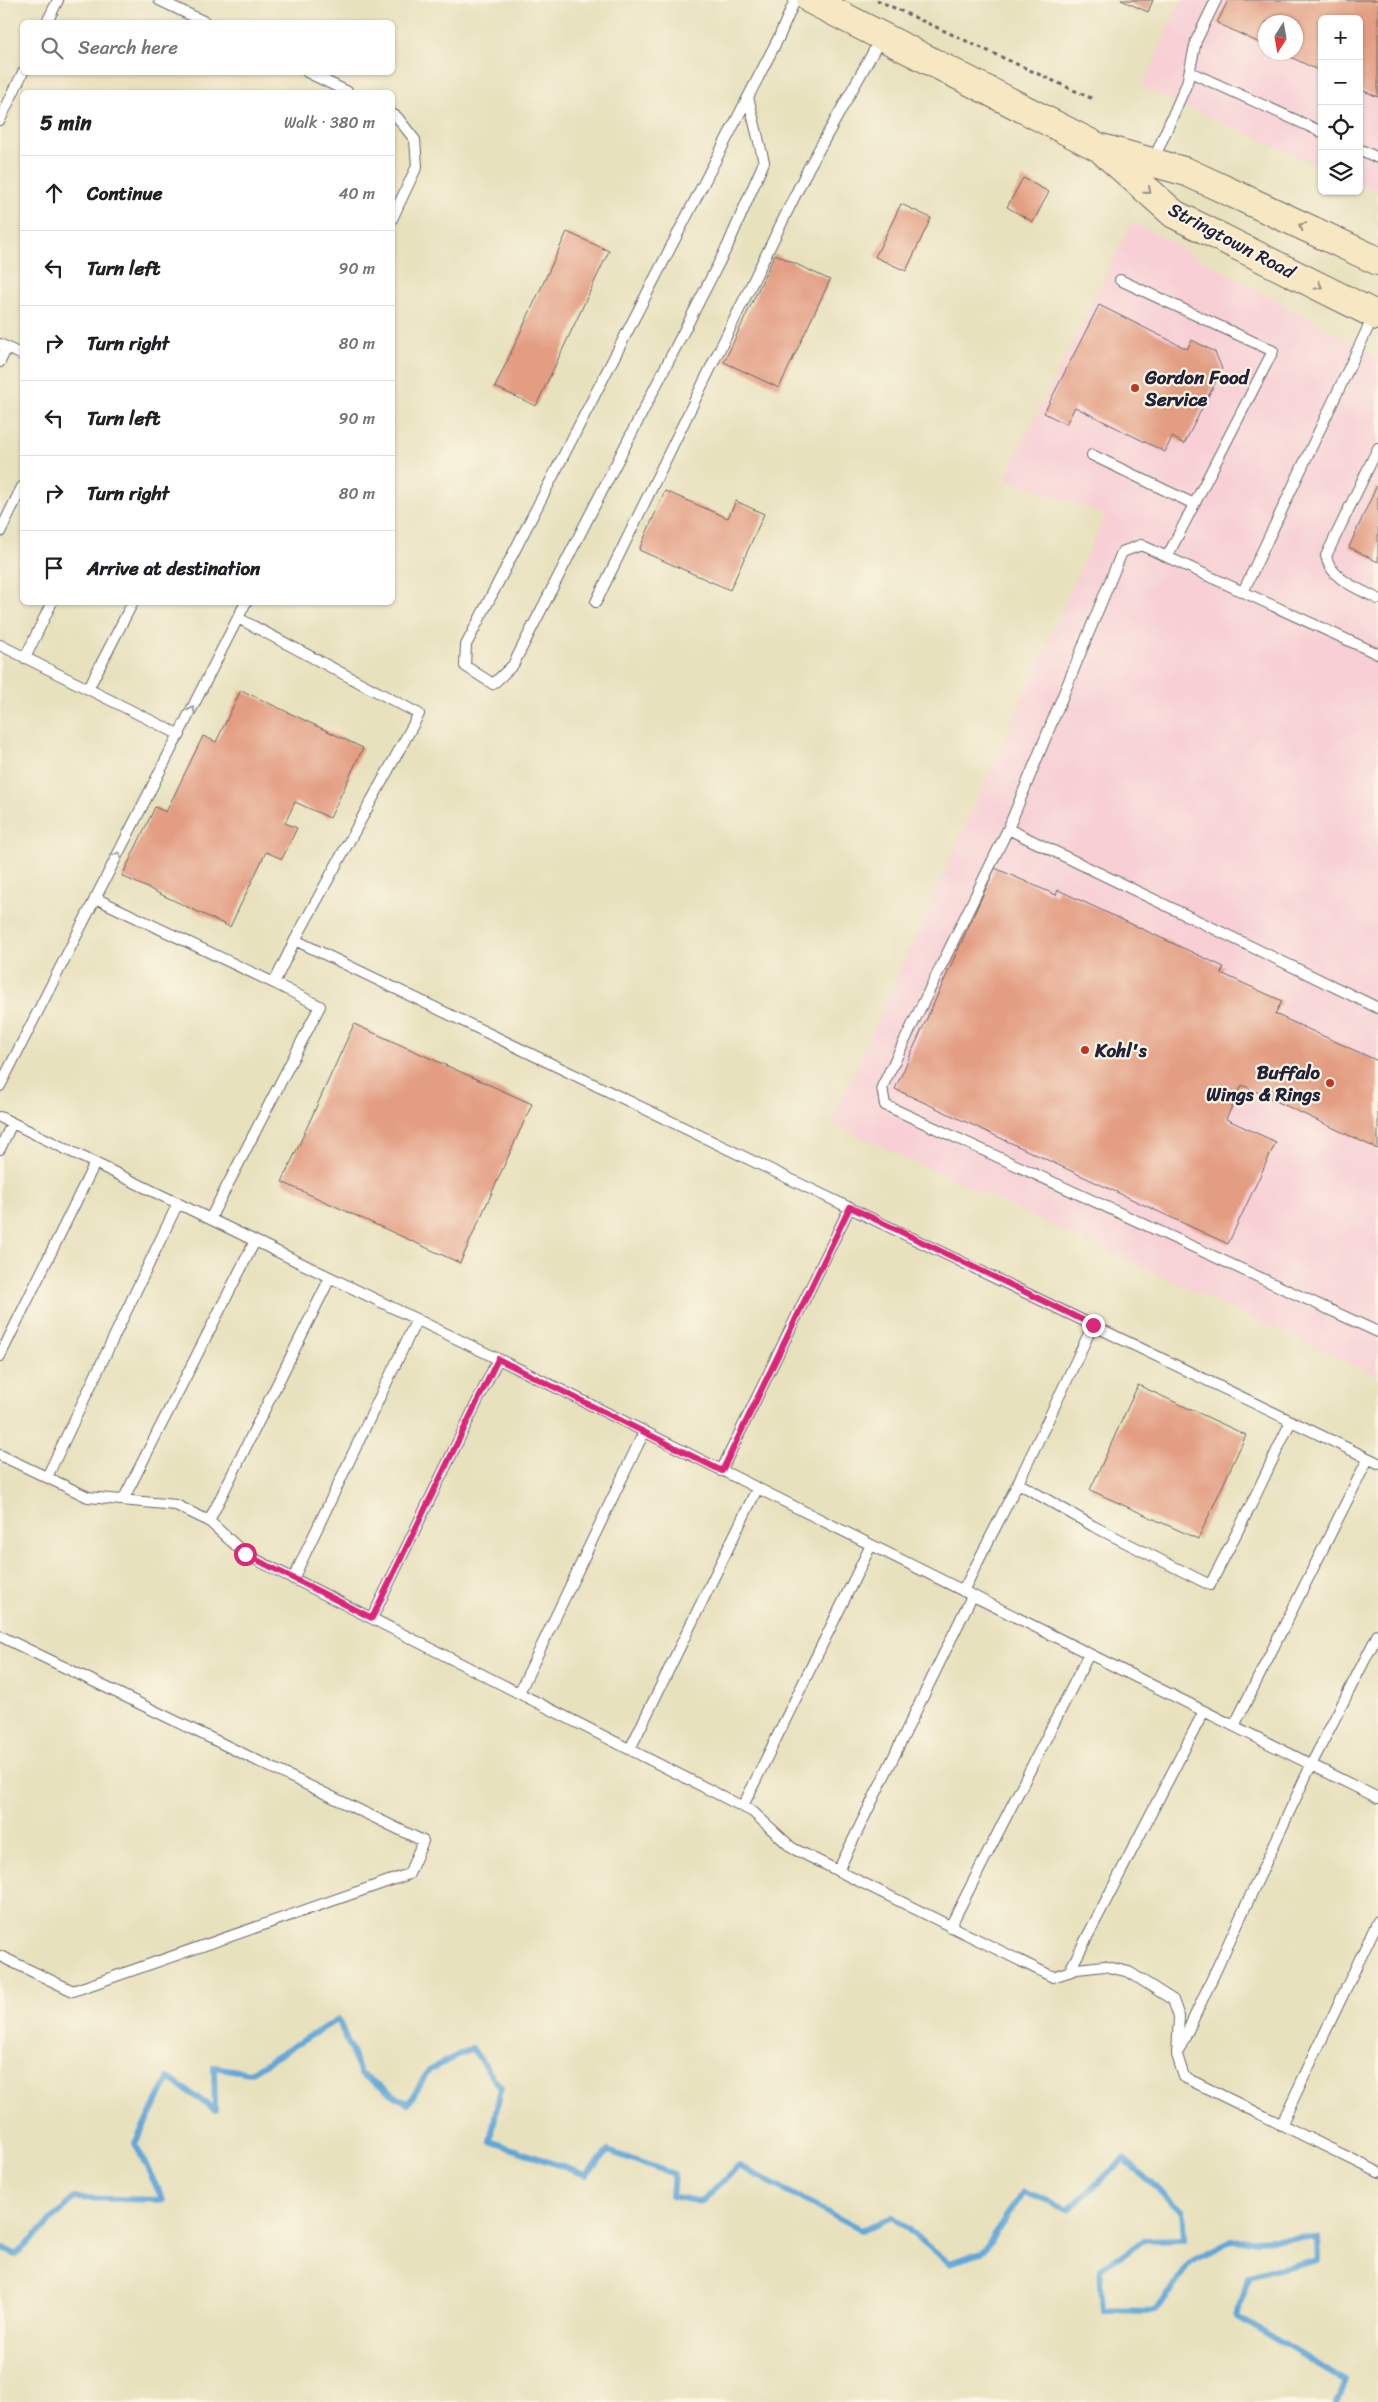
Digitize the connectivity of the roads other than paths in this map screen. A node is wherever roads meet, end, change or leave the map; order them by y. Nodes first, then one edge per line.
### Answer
1 (58, 0) edge
2 (159, 0) edge
3 (795, 0) edge
4 (811, 0) edge
5 (1216, 0) edge
6 (48, 20) edge
7 (201, 20) edge
8 (882, 37) junction
9 (1190, 72) junction
10 (22, 75) edge
11 (313, 75) edge
12 (344, 90) edge
13 (748, 97) junction
14 (395, 115) edge
15 (0, 120) edge
16 (1318, 130) edge
17 (1098, 147) junction
18 (1361, 150) edge
19 (1378, 158) edge
20 (1153, 162) junction
21 (395, 212) edge
22 (1378, 261) edge
23 (1120, 280) dead end
24 (1376, 315) edge
25 (4, 346) edge
26 (20, 354) edge
27 (0, 362) edge
28 (1378, 448) edge
29 (1092, 455) dead end
30 (20, 491) edge
31 (1194, 504) junction
32 (0, 532) edge
33 (1167, 557) junction
34 (1243, 592) junction
35 (1378, 599) edge
36 (596, 602) dead end
37 (51, 605) edge
38 (130, 605) edge
39 (244, 605) edge
40 (238, 618) junction
41 (0, 645) edge
42 (1378, 654) edge
43 (25, 658) junction
44 (88, 689) junction
45 (180, 735) junction
46 (1008, 828) junction
47 (95, 898) junction
48 (296, 940) junction
49 (274, 984) junction
50 (1378, 1008) edge
51 (0, 1086) edge
52 (0, 1117) edge
53 (12, 1123) junction
54 (0, 1149) edge
55 (95, 1163) junction
56 (178, 1203) junction
57 (850, 1207) junction
58 (210, 1219) junction
59 (255, 1241) junction
60 (330, 1278) junction
61 (417, 1319) junction
62 (1093, 1325) junction
63 (1378, 1332) edge
64 (0, 1356) edge
65 (498, 1359) junction
66 (1291, 1421) junction
67 (644, 1432) junction
68 (0, 1455) edge
69 (1373, 1461) edge
70 (722, 1471) junction
71 (47, 1477) junction
72 (1018, 1483) junction
73 (757, 1489) junction
74 (123, 1500) junction
75 (209, 1521) junction
76 (871, 1545) junction
77 (293, 1578) junction
78 (968, 1593) junction
79 (372, 1618) junction
80 (1378, 1634) edge
81 (0, 1636) edge
82 (1089, 1654) junction
83 (519, 1693) junction
84 (1204, 1711) junction
85 (1234, 1726) junction
86 (630, 1749) junction
87 (1311, 1765) junction
88 (1378, 1798) edge
89 (743, 1806) junction
90 (838, 1871) junction
91 (1378, 1920) edge
92 (950, 1927) junction
93 (0, 1956) edge
94 (1069, 1972) junction
95 (1177, 2055) junction
96 (1281, 2125) junction
97 (1378, 2172) edge

1 - 6 lane
2 - 7 lane
3 - 13 lane
4 - 8 main road, Stringtown Road
5 - 9 lane
8 - 17 main road, Stringtown Road
8 - 36 lane
9 - 16 lane
9 - 20 lane
10 - 15 lane
11 - 12 lane
13 - 13 lane
14 - 21 lane
17 - 20 main road, Stringtown Road
17 -> 24 main road, Stringtown Road
18 - 19 lane
22 -> 20 main road, Stringtown Road
23 - 31 lane
24 - 34 lane
25 - 26 lane
25 - 27 lane
28 - 35 lane
29 - 31 lane
30 - 32 lane
31 - 33 lane
33 - 34 lane
33 - 46 lane
34 - 42 lane
37 - 43 lane
38 - 44 lane
39 - 40 lane
45 -> 40 lane
40 - 48 lane
41 - 43 lane
43 - 44 lane
44 - 45 lane
47 -> 45 lane
46 - 50 lane
46 - 63 lane
47 - 49 lane
47 - 51 lane
48 - 49 lane
48 - 57 lane
49 - 58 lane
52 - 53 lane
53 - 54 lane
53 - 55 lane
55 - 56 lane
55 - 64 lane
56 - 58 lane
56 - 71 lane
57 - 62 lane
57 - 70 lane
58 - 59 lane
59 - 60 lane
59 - 74 lane
60 - 61 lane
60 - 75 lane
61 - 65 lane
61 - 77 lane
62 - 66 lane
62 - 72 lane
65 - 67 lane
65 - 79 lane
66 - 69 lane
66 - 72 lane
67 - 70 lane
67 - 83 lane
68 - 71 lane
69 - 85 lane
70 - 73 lane
71 - 74 lane
72 - 78 lane
73 - 76 lane
73 - 86 lane
74 - 75 lane
75 - 77 lane
76 - 78 lane
76 - 89 lane
77 - 79 lane
78 - 82 lane
78 - 90 lane
79 - 83 lane
80 - 87 lane
81 - 93 lane
82 - 84 lane
82 - 92 lane
83 - 86 lane
84 - 85 lane
84 - 94 lane
85 - 87 lane
86 - 89 lane
87 - 88 lane
87 - 95 lane
89 - 90 lane
90 - 92 lane
91 - 96 lane
92 - 94 lane
94 - 95 lane
95 - 96 lane
96 - 97 lane

